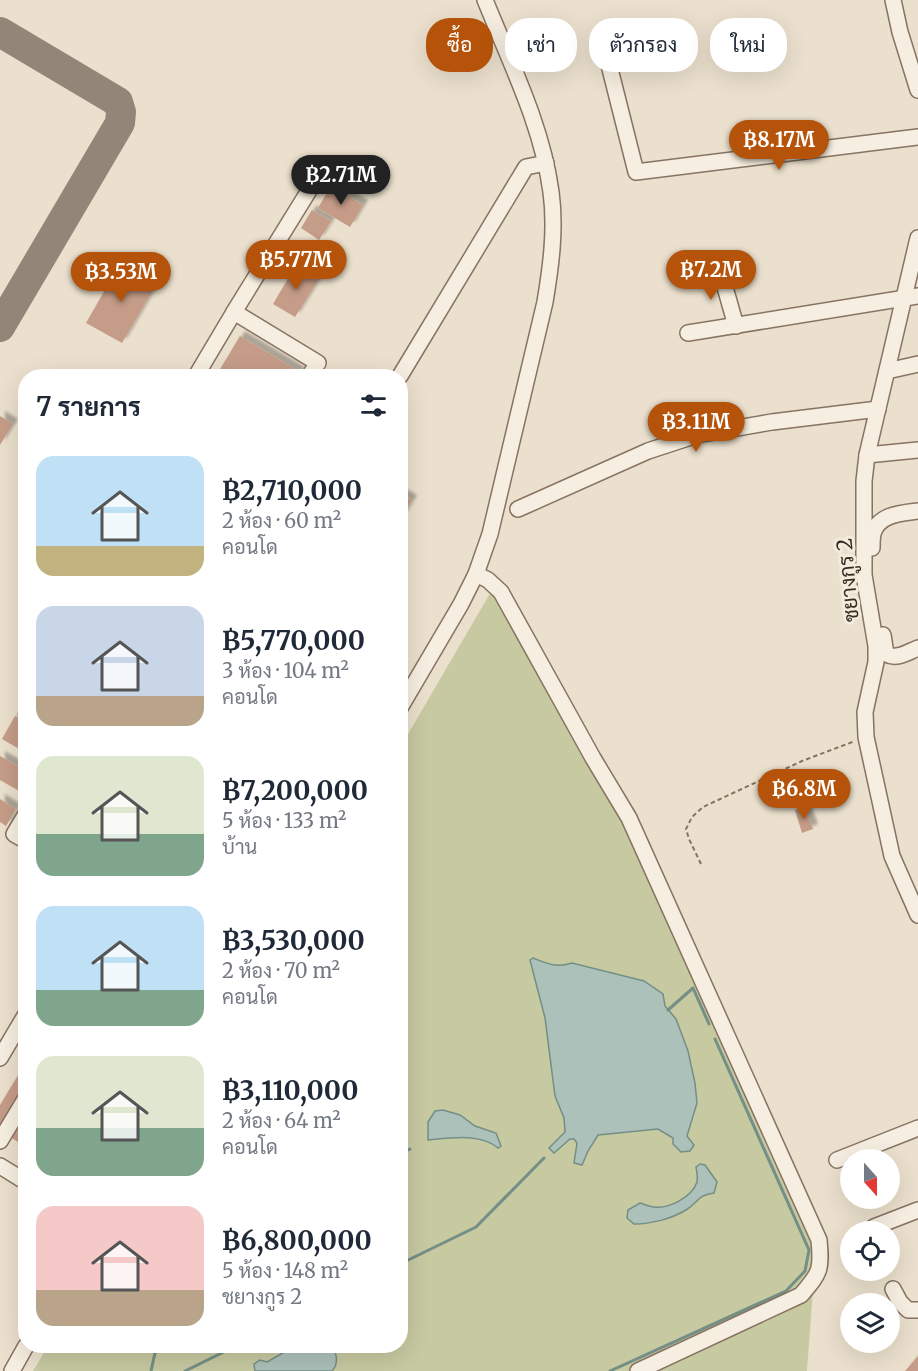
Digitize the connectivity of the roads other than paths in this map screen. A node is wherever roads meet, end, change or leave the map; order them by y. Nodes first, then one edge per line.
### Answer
1 (485, 0) edge
2 (893, 0) edge
3 (611, 72) edge
4 (918, 90) edge
5 (918, 137) edge
6 (546, 162) junction
7 (313, 184) dead end
8 (918, 238) edge
9 (718, 266) dead end
10 (911, 297) edge
11 (234, 312) junction
12 (736, 326) junction
13 (688, 333) dead end
14 (918, 364) edge
15 (200, 369) edge
16 (314, 369) edge
17 (404, 369) edge
18 (887, 370) junction
19 (878, 409) junction
20 (918, 450) edge
21 (867, 455) junction
22 (518, 509) dead end
23 (918, 511) edge
24 (476, 573) junction
25 (918, 648) edge
26 (408, 681) edge
27 (918, 915) edge
28 (18, 1030) edge
29 (0, 1058) edge
30 (18, 1111) edge
31 (918, 1128) edge
32 (0, 1141) edge
33 (837, 1160) dead end
34 (0, 1166) edge
35 (18, 1177) edge
36 (918, 1210) edge
37 (890, 1221) edge
38 (893, 1289) dead end
39 (918, 1310) edge
40 (23, 1353) edge
41 (12, 1371) edge
42 (638, 1371) edge

1 - 6 street
2 - 4 street
3 - 5 street
6 - 17 street
6 - 24 street
7 - 11 street
8 - 10 street, ชยางกูร 2
9 - 12 street
10 - 12 street
10 - 18 street, ชยางกูร 2
11 - 15 street
11 - 16 street
12 - 13 street
14 - 18 street
18 - 19 street, ชยางกูร 2
19 - 21 street, ชยางกูร 2
19 - 22 street
20 - 21 street
21 - 27 street, ชยางกูร 2
23 - 25 street
24 - 26 street
24 - 42 street
28 - 29 street
30 - 32 street
31 - 33 street
34 - 35 street
36 - 37 street
38 - 39 street
40 - 41 street

